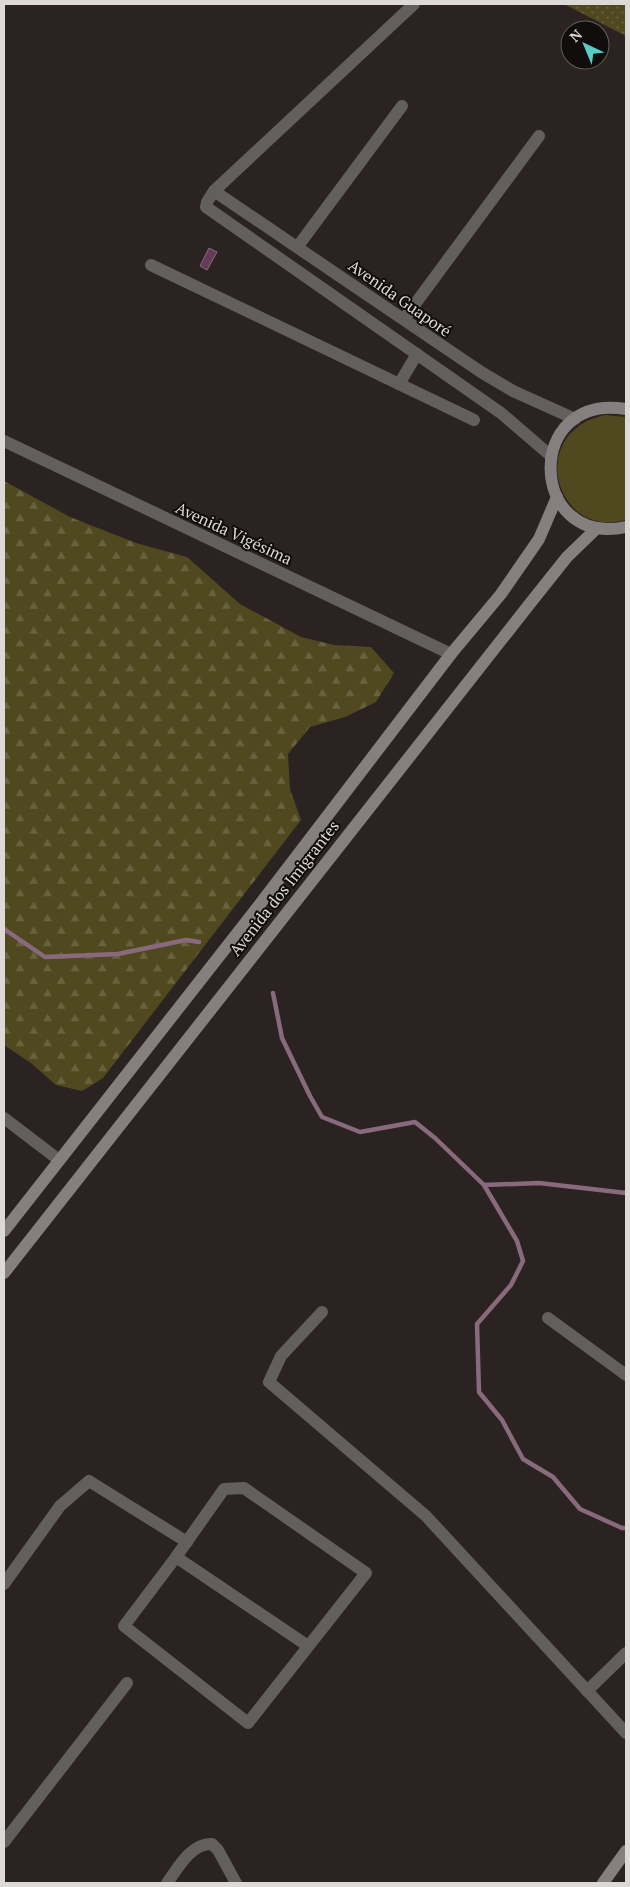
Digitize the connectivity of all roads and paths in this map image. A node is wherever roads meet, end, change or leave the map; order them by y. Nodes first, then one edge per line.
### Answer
1 (414, 4) edge
2 (402, 106) dead end
3 (540, 136) dead end
4 (214, 191) junction
5 (298, 246) junction
6 (316, 260) junction
7 (151, 265) dead end
8 (306, 277) junction
9 (404, 319) junction
10 (417, 354) junction
11 (399, 384) junction
12 (626, 409) edge
13 (575, 419) junction
14 (474, 420) dead end
15 (4, 441) edge
16 (551, 456) junction
17 (557, 497) junction
18 (626, 527) edge
19 (596, 528) junction
20 (451, 654) junction
21 (4, 1118) edge
22 (59, 1160) junction
23 (4, 1230) edge
24 (4, 1273) edge
25 (322, 1312) dead end
26 (548, 1318) dead end
27 (626, 1375) edge
28 (188, 1542) junction
29 (176, 1558) junction
30 (4, 1584) edge
31 (308, 1646) junction
32 (626, 1653) edge
33 (127, 1683) dead end
34 (587, 1691) junction
35 (626, 1733) edge
36 (4, 1842) edge
37 (626, 1851) edge
38 (167, 1883) edge
39 (236, 1883) edge
40 (603, 1883) edge

1 - 4 street
2 - 5 street
3 - 9 street
4 - 5 street, Avenida Guaporé
4 - 8 street
5 - 6 street, Avenida Guaporé
6 - 8 street
6 - 9 street, Avenida Guaporé
7 - 11 street
8 - 10 street
9 - 13 street, Avenida Guaporé
10 - 11 street
10 - 16 street
11 - 14 street
12 - 13 main road
13 - 16 main road
15 - 20 street, Avenida Vigésima
16 - 17 main road
17 - 19 main road
17 - 20 main road, Avenida dos Imigrantes
18 - 19 main road
19 - 24 main road, Avenida dos Imigrantes
20 - 22 main road, Avenida dos Imigrantes
21 - 22 street
22 - 23 main road, Avenida dos Imigrantes
25 - 34 street
26 - 27 street
28 - 29 street
28 - 30 street
28 - 31 street
29 - 31 street
29 - 31 street
32 - 34 street
33 - 36 street
34 - 35 street
37 - 40 main road
38 - 39 street

